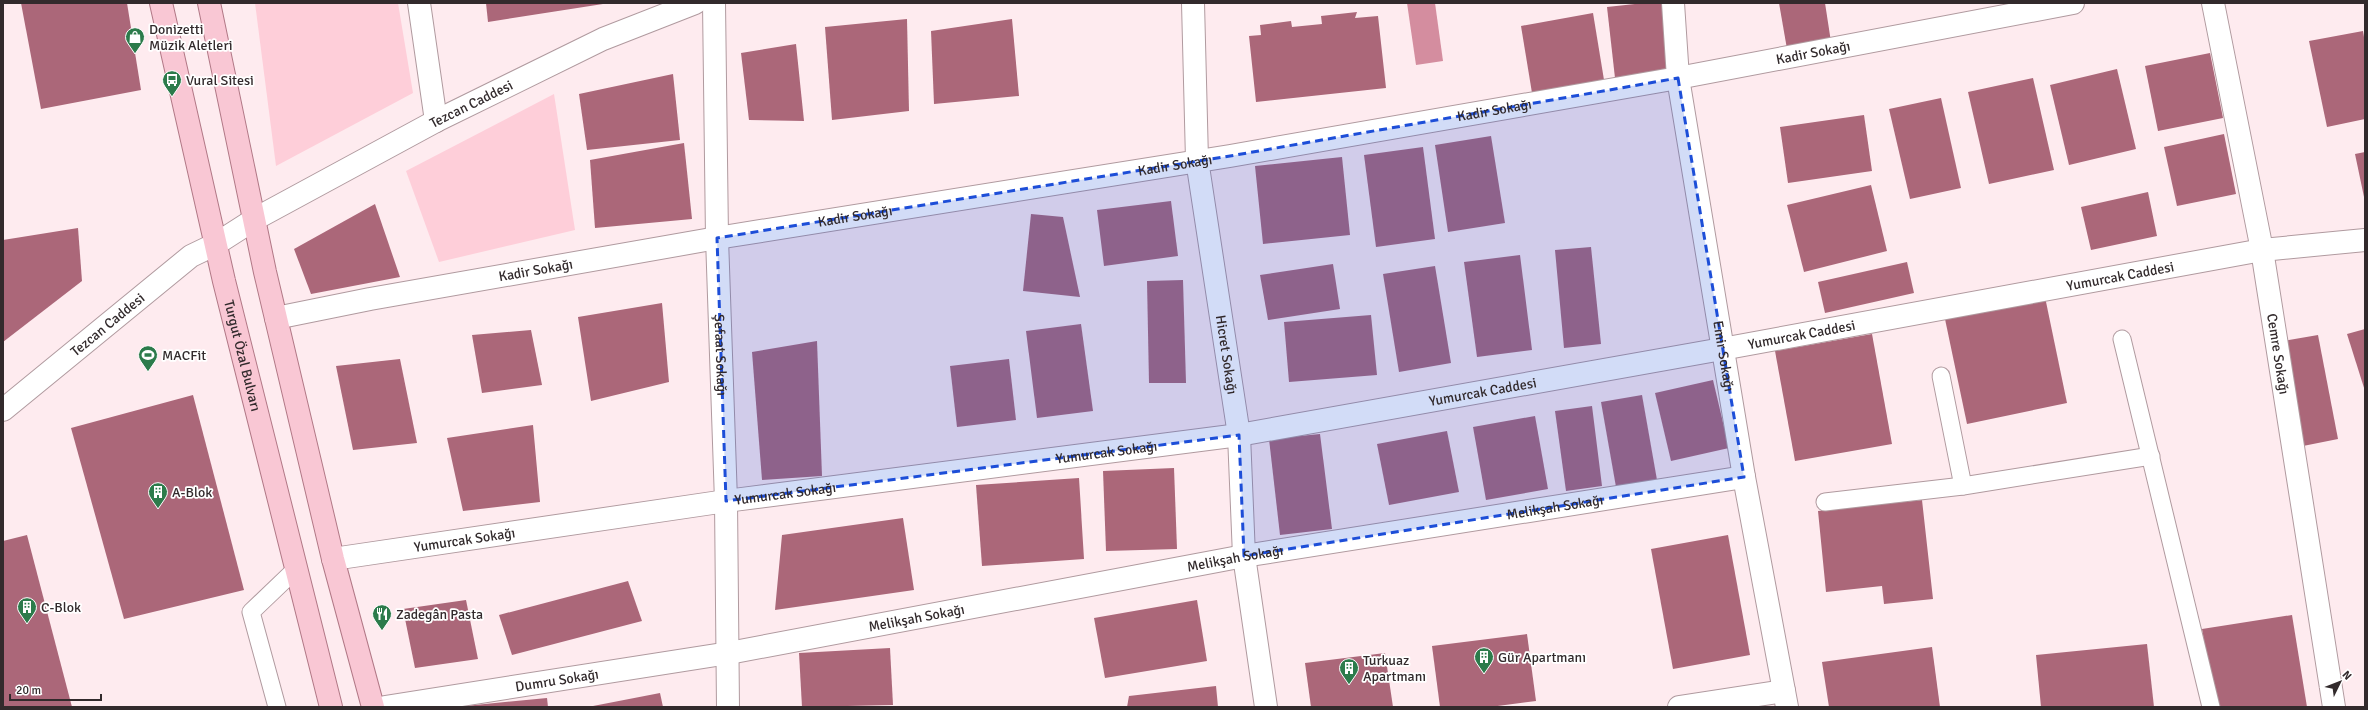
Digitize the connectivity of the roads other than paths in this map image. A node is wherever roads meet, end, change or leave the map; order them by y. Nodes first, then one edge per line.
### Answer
1 (161, 3) edge
2 (209, 3) edge
3 (418, 3) edge
4 (695, 3) edge
5 (714, 3) edge
6 (1193, 3) edge
7 (1674, 3) edge
8 (2073, 3) edge
9 (2213, 3) edge
10 (1678, 78) junction
11 (436, 121) junction
12 (1196, 160) junction
13 (254, 219) junction
14 (717, 238) junction
15 (2365, 240) edge
16 (216, 244) junction
17 (2262, 250) junction
18 (276, 318) junction
19 (2122, 339) dead end
20 (1722, 349) junction
21 (1941, 376) dead end
22 (3, 410) edge
23 (1239, 435) junction
24 (2152, 456) junction
25 (1744, 477) junction
26 (1963, 486) junction
27 (726, 501) junction
28 (1825, 502) dead end
29 (1244, 556) junction
30 (333, 559) junction
31 (296, 569) junction
32 (729, 653) junction
33 (1786, 699) edge
34 (277, 707) edge
35 (331, 707) edge
36 (373, 707) edge
37 (385, 707) edge
38 (728, 707) edge
39 (1266, 707) edge
40 (1678, 707) edge
41 (2211, 707) edge
42 (2334, 707) edge

1 - 16 main road, Turgut Özal Bulvarı
2 - 13 main road
3 - 11 street
4 - 11 street, Tezcan Caddesi
5 - 14 street, Şefaat Sokağı
6 - 12 street, Hicret Sokağı
7 - 10 street, Emir Sokağı
8 - 10 street, Kadir Sokağı
9 - 17 street, Cemre Sokağı
10 - 12 street, Kadir Sokağı
10 - 20 street, Emir Sokağı
11 - 13 street, Tezcan Caddesi
12 - 14 street, Kadir Sokağı
12 - 23 street, Hicret Sokağı
13 - 16 street, Tezcan Caddesi
13 - 18 main road
14 - 18 street, Kadir Sokağı
14 - 27 street, Şefaat Sokağı
15 - 17 street, Yumurcak Caddesi
16 - 22 street, Tezcan Caddesi
16 - 31 main road, Turgut Özal Bulvarı
17 - 20 street, Yumurcak Caddesi
17 - 42 street, Cemre Sokağı
18 - 30 main road
19 - 24 lane
20 - 23 street, Yumurcak Caddesi
20 - 25 street, Emir Sokağı
21 - 26 lane
23 - 27 street, Yumurcak Sokağı
23 - 29 street, Hicret Sokağı
24 - 26 lane
24 - 41 lane
25 - 29 street, Melikşah Sokağı
25 - 33 street, Emir Sokağı
26 - 28 lane
27 - 30 street, Yumurcak Sokağı
27 - 32 street, Şefaat Sokağı
29 - 32 street, Melikşah Sokağı
29 - 39 street, Hicret Sokağı
30 - 36 main road
31 - 34 lane
31 - 35 main road, Turgut Özal Bulvarı
32 - 37 street, Dumru Sokağı
32 - 38 street, Şefaat Sokağı
33 - 40 street

